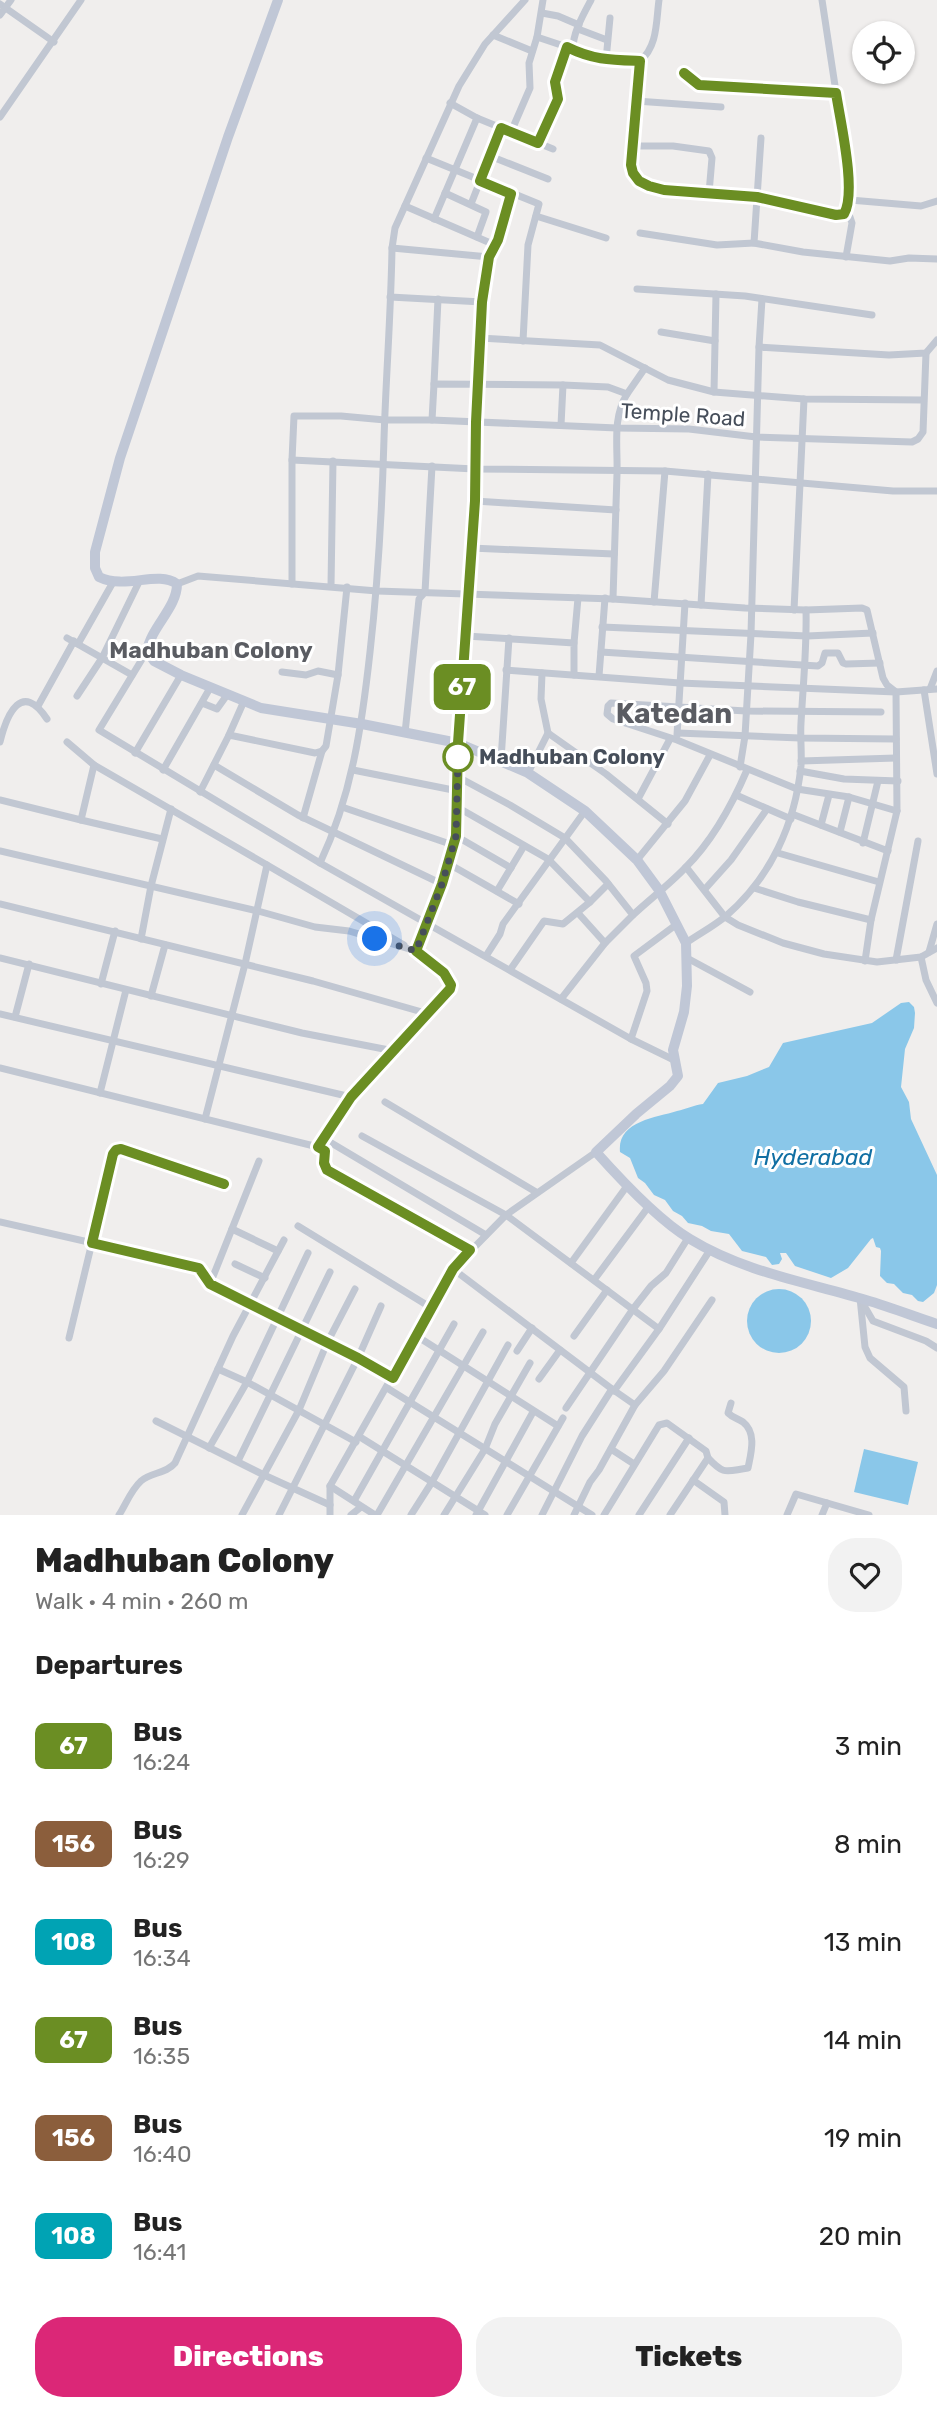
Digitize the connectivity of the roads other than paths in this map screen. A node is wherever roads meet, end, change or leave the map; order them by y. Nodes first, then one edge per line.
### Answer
1 (11, 0) edge
2 (81, 0) edge
3 (278, 0) edge
4 (525, 0) edge
5 (543, 0) edge
6 (591, 0) edge
7 (659, 0) edge
8 (822, 0) edge
9 (2, 6) edge
10 (542, 13) junction
11 (0, 15) edge
12 (610, 18) dead end
13 (578, 27) junction
14 (493, 35) junction
15 (537, 37) junction
16 (607, 40) junction
17 (54, 41) junction
18 (570, 48) junction
19 (532, 51) junction
20 (606, 60) junction
21 (640, 61) junction
22 (684, 73) dead end
23 (836, 93) junction
24 (636, 101) junction
25 (450, 103) junction
26 (721, 107) dead end
27 (0, 117) edge
28 (477, 118) junction
29 (501, 128) junction
30 (511, 132) junction
31 (761, 138) dead end
32 (538, 143) junction
33 (633, 146) junction
34 (553, 149) dead end
35 (491, 156) junction
36 (426, 158) junction
37 (455, 170) junction
38 (548, 179) dead end
39 (480, 181) junction
40 (445, 193) junction
41 (709, 193) junction
42 (511, 194) junction
43 (757, 197) junction
44 (850, 200) junction
45 (937, 201) edge
46 (471, 204) junction
47 (405, 206) junction
48 (844, 214) junction
49 (536, 216) junction
50 (434, 219) junction
51 (640, 233) dead end
52 (477, 237) junction
53 (606, 239) dead end
54 (754, 243) junction
55 (495, 245) junction
56 (392, 248) junction
57 (489, 257) junction
58 (846, 257) junction
59 (937, 259) edge
60 (637, 289) dead end
61 (716, 294) junction
62 (390, 297) junction
63 (438, 299) junction
64 (762, 299) junction
65 (482, 302) junction
66 (872, 315) dead end
67 (661, 332) dead end
68 (480, 338) junction
69 (937, 340) edge
70 (523, 341) junction
71 (715, 341) junction
72 (759, 347) junction
73 (926, 353) junction
74 (645, 368) junction
75 (434, 384) junction
76 (478, 384) junction
77 (563, 386) junction
78 (714, 392) junction
79 (627, 394) junction
80 (757, 396) junction
81 (804, 398) junction
82 (923, 400) junction
83 (385, 420) junction
84 (432, 420) junction
85 (476, 422) junction
86 (561, 425) junction
87 (617, 428) junction
88 (756, 437) junction
89 (802, 439) junction
90 (292, 460) junction
91 (333, 461) junction
92 (383, 464) junction
93 (432, 466) junction
94 (475, 469) junction
95 (618, 471) junction
96 (664, 471) junction
97 (708, 474) junction
98 (755, 479) junction
99 (800, 483) junction
100 (937, 491) edge
101 (475, 501) junction
102 (616, 510) junction
103 (471, 548) junction
104 (614, 554) junction
105 (139, 582) junction
106 (112, 583) junction
107 (177, 584) junction
108 (292, 584) junction
109 (331, 586) junction
110 (347, 587) junction
111 (377, 590) junction
112 (425, 592) junction
113 (468, 594) junction
114 (578, 598) junction
115 (609, 599) junction
116 (654, 602) junction
117 (685, 603) junction
118 (701, 605) junction
119 (750, 608) junction
120 (794, 610) junction
121 (806, 610) junction
122 (602, 627) junction
123 (683, 631) junction
124 (873, 633) junction
125 (751, 634) junction
126 (466, 636) junction
127 (807, 636) junction
128 (509, 638) junction
129 (73, 641) junction
130 (574, 643) junction
131 (147, 651) junction
132 (601, 652) junction
133 (682, 657) junction
134 (102, 658) junction
135 (749, 661) junction
136 (880, 663) junction
137 (806, 665) junction
138 (506, 670) junction
139 (937, 671) edge
140 (282, 672) dead end
141 (542, 673) junction
142 (132, 675) junction
143 (181, 675) junction
144 (338, 675) junction
145 (574, 675) junction
146 (599, 676) junction
147 (680, 683) junction
148 (747, 685) junction
149 (210, 688) junction
150 (804, 688) junction
151 (930, 690) edge
152 (896, 692) junction
153 (227, 695) junction
154 (77, 696) dead end
155 (244, 701) junction
156 (202, 703) junction
157 (38, 706) junction
158 (680, 708) junction
159 (746, 711) junction
160 (801, 711) junction
161 (881, 712) dead end
162 (47, 719) dead end
163 (331, 719) junction
164 (362, 724) junction
165 (405, 733) junction
166 (548, 733) junction
167 (229, 735) junction
168 (745, 736) junction
169 (675, 737) junction
170 (800, 738) junction
171 (896, 738) junction
172 (0, 742) edge
173 (67, 742) dead end
174 (458, 743) junction
175 (322, 751) junction
176 (135, 753) junction
177 (710, 755) junction
178 (896, 758) junction
179 (501, 760) junction
180 (801, 761) junction
181 (94, 765) junction
182 (214, 765) junction
183 (743, 769) junction
184 (163, 770) junction
185 (353, 770) junction
186 (800, 771) junction
187 (528, 773) junction
188 (937, 774) edge
189 (458, 777) junction
190 (878, 781) junction
191 (898, 781) junction
192 (797, 789) junction
193 (458, 791) junction
194 (200, 792) junction
195 (829, 794) junction
196 (736, 795) junction
197 (849, 797) junction
198 (638, 799) junction
199 (0, 800) edge
200 (872, 803) junction
201 (342, 807) junction
202 (457, 807) junction
203 (767, 808) junction
204 (171, 809) junction
205 (585, 811) junction
206 (897, 811) junction
207 (792, 817) junction
208 (303, 818) junction
209 (81, 820) junction
210 (668, 824) junction
211 (821, 825) junction
212 (840, 832) junction
213 (334, 833) junction
214 (456, 836) junction
215 (565, 838) junction
216 (162, 839) junction
217 (918, 841) dead end
218 (863, 843) junction
219 (453, 845) junction
220 (524, 846) junction
221 (0, 851) edge
222 (888, 852) junction
223 (778, 853) junction
224 (548, 859) junction
225 (637, 860) junction
226 (320, 863) junction
227 (449, 864) junction
228 (267, 865) junction
229 (686, 867) junction
230 (511, 868) junction
231 (880, 882) junction
232 (442, 884) junction
233 (608, 884) junction
234 (151, 886) junction
235 (754, 888) junction
236 (705, 889) junction
237 (659, 890) junction
238 (497, 891) junction
239 (590, 902) junction
240 (0, 904) edge
241 (519, 904) junction
242 (258, 911) junction
243 (578, 914) junction
244 (633, 915) junction
245 (725, 917) junction
246 (871, 920) junction
247 (428, 922) junction
248 (677, 924) junction
249 (937, 924) edge
250 (115, 932) junction
251 (141, 939) junction
252 (605, 943) junction
253 (686, 943) junction
254 (164, 945) junction
255 (416, 951) junction
256 (934, 951) edge
257 (486, 956) junction
258 (921, 957) junction
259 (0, 958) edge
260 (687, 958) junction
261 (897, 960) junction
262 (865, 961) junction
263 (29, 964) junction
264 (245, 964) junction
265 (510, 970) junction
266 (101, 984) junction
267 (126, 990) junction
268 (750, 992) dead end
269 (151, 996) junction
270 (561, 999) junction
271 (937, 1003) edge
272 (0, 1014) edge
273 (429, 1014) junction
274 (232, 1016) junction
275 (15, 1017) junction
276 (631, 1039) junction
277 (113, 1042) junction
278 (394, 1052) junction
279 (674, 1060) junction
280 (218, 1066) junction
281 (0, 1068) edge
282 (100, 1093) junction
283 (351, 1097) junction
284 (385, 1102) dead end
285 (205, 1119) junction
286 (362, 1136) dead end
287 (323, 1138) junction
288 (318, 1147) junction
289 (596, 1152) junction
290 (259, 1161) dead end
291 (224, 1184) dead end
292 (627, 1186) junction
293 (536, 1192) junction
294 (649, 1206) junction
295 (506, 1215) junction
296 (0, 1222) edge
297 (298, 1226) dead end
298 (232, 1229) junction
299 (486, 1235) junction
300 (688, 1238) junction
301 (284, 1240) dead end
302 (92, 1243) junction
303 (470, 1250) junction
304 (710, 1250) junction
305 (278, 1251) junction
306 (308, 1253) dead end
307 (571, 1263) junction
308 (235, 1264) dead end
309 (453, 1269) junction
310 (330, 1272) dead end
311 (265, 1278) junction
312 (594, 1280) junction
313 (210, 1284) junction
314 (355, 1289) dead end
315 (607, 1290) junction
316 (860, 1298) junction
317 (712, 1300) dead end
318 (251, 1305) junction
319 (381, 1306) dead end
320 (430, 1307) junction
321 (633, 1309) junction
322 (276, 1318) junction
323 (454, 1324) dead end
324 (937, 1324) edge
325 (532, 1328) junction
326 (659, 1329) junction
327 (301, 1330) junction
328 (483, 1332) dead end
329 (415, 1335) junction
330 (574, 1336) dead end
331 (69, 1338) dead end
332 (327, 1343) junction
333 (508, 1346) dead end
334 (937, 1348) edge
335 (560, 1350) junction
336 (517, 1351) dead end
337 (439, 1352) junction
338 (358, 1358) junction
339 (530, 1363) dead end
340 (462, 1367) junction
341 (218, 1369) junction
342 (589, 1373) junction
343 (393, 1378) junction
344 (539, 1378) dead end
345 (247, 1382) junction
346 (486, 1382) junction
347 (387, 1388) junction
348 (613, 1390) junction
349 (271, 1396) junction
350 (510, 1397) junction
351 (410, 1403) junction
352 (731, 1403) dead end
353 (635, 1405) junction
354 (566, 1408) dead end
355 (299, 1410) junction
356 (906, 1410) dead end
357 (533, 1412) junction
358 (434, 1418) junction
359 (156, 1421) dead end
360 (325, 1423) junction
361 (460, 1433) junction
362 (187, 1437) junction
363 (690, 1438) junction
364 (358, 1440) junction
365 (209, 1448) junction
366 (485, 1449) junction
367 (611, 1449) junction
368 (383, 1452) junction
369 (708, 1458) junction
370 (238, 1461) junction
371 (507, 1463) junction
372 (634, 1464) junction
373 (407, 1466) junction
374 (264, 1475) junction
375 (528, 1476) junction
376 (693, 1480) junction
377 (432, 1482) junction
378 (330, 1486) junction
379 (293, 1488) junction
380 (555, 1492) junction
381 (455, 1497) junction
382 (827, 1503) junction
383 (358, 1504) junction
384 (330, 1505) junction
385 (579, 1507) junction
386 (857, 1513) edge
387 (480, 1514) edge
388 (120, 1515) edge
389 (242, 1515) edge
390 (279, 1515) edge
391 (330, 1515) edge
392 (351, 1515) edge
393 (376, 1515) edge
394 (411, 1515) edge
395 (444, 1515) edge
396 (507, 1515) edge
397 (542, 1515) edge
398 (574, 1515) edge
399 (592, 1515) edge
400 (604, 1515) edge
401 (639, 1515) edge
402 (670, 1515) edge
403 (724, 1515) edge
404 (787, 1515) edge
405 (822, 1515) edge
406 (869, 1515) edge

1 - 9 street
2 - 17 street
3 - 106 street
4 - 14 street
5 - 10 street
6 - 13 street
7 - 21 street
8 - 23 street
9 - 11 street
9 - 17 street
10 - 13 street
10 - 15 street
12 - 16 street
13 - 16 street
13 - 18 street
14 - 19 street
14 - 25 street
15 - 18 street
15 - 19 street
16 - 20 street
17 - 27 street
18 - 20 street
18 - 32 street
19 - 30 street
20 - 21 street
21 - 24 street
22 - 23 street
23 - 44 street
24 - 26 street
24 - 33 street
25 - 28 street
25 - 36 street
28 - 29 street
28 - 37 street
29 - 30 street
29 - 35 street
30 - 32 street
31 - 43 street
32 - 34 street
33 - 41 street
33 - 41 street
35 - 38 street
35 - 39 street
36 - 37 street
36 - 47 street
37 - 39 street
37 - 40 street
39 - 42 street
39 - 46 street
40 - 46 street
40 - 50 street
41 - 43 street
42 - 49 street
42 - 55 street
43 - 48 street
43 - 54 street
44 - 45 street
44 - 48 street
46 - 52 street
47 - 50 street
47 - 56 street
48 - 58 street
49 - 53 street
49 - 70 street
50 - 52 street
51 - 54 street
52 - 55 street
54 - 58 street
55 - 57 street
56 - 57 street
56 - 62 street
57 - 65 street
58 - 59 street
60 - 61 street
61 - 64 street
61 - 71 street
62 - 63 street
62 - 83 street
63 - 65 street
63 - 75 street
64 - 66 street
64 - 72 street
65 - 68 street
67 - 71 street
68 - 70 street
68 - 76 street
69 - 73 street
70 - 74 street
71 - 78 street
72 - 73 street
72 - 80 street
73 - 82 street, Temple Road
74 - 78 street
74 - 79 street
75 - 76 street
75 - 84 street
76 - 77 street
76 - 85 street
77 - 79 street
77 - 86 street
78 - 80 street
79 - 87 street
80 - 81 street
80 - 88 street
81 - 82 street
81 - 89 street
82 - 89 street, Temple Road
83 - 84 street, Temple Road
83 - 90 street, Temple Road
83 - 92 street
84 - 85 street, Temple Road
85 - 86 street, Temple Road
85 - 94 street
86 - 87 street, Temple Road
87 - 88 street, Temple Road
87 - 95 street
88 - 89 street, Temple Road
88 - 98 street
89 - 99 street
90 - 91 street
90 - 108 street
91 - 92 street
91 - 109 street
92 - 93 street
92 - 111 street
93 - 94 street
93 - 112 street
94 - 95 street
94 - 101 street
95 - 96 street
95 - 102 street
96 - 97 street
96 - 116 street
97 - 98 street
97 - 118 street
98 - 99 street
98 - 119 street
99 - 100 street
99 - 120 street
101 - 102 street
101 - 103 street
102 - 104 street
103 - 104 street
103 - 113 street
104 - 115 street
105 - 106 street
105 - 107 street
105 - 134 street
106 - 129 street
107 - 108 street
107 - 131 street
108 - 109 street
109 - 110 street
110 - 111 street
110 - 144 street
111 - 112 street
111 - 164 street
112 - 113 street
112 - 165 street
113 - 114 street
113 - 126 street
114 - 115 street
114 - 130 street
115 - 116 street
115 - 122 street
116 - 117 street
117 - 118 street
117 - 123 street
118 - 119 street
119 - 120 street
119 - 125 street
120 - 121 street
121 - 124 street
121 - 127 street
122 - 123 street
122 - 132 street
123 - 125 street
123 - 133 street
124 - 127 street
124 - 136 street
125 - 127 street
125 - 135 street
126 - 128 street
126 - 174 street
127 - 137 street
128 - 130 street
128 - 138 street
129 - 134 street
129 - 157 street
130 - 145 street
131 - 142 street
131 - 143 street
132 - 133 street
132 - 146 street
133 - 135 street
133 - 147 street
134 - 142 street
134 - 154 street
135 - 137 street
135 - 148 street
136 - 137 street
136 - 152 street
137 - 150 street
138 - 141 street
138 - 179 street
139 - 151 street
140 - 144 street
141 - 145 street
141 - 166 street
142 - 176 street
143 - 149 street
143 - 176 street
144 - 163 street
145 - 146 street
146 - 147 street
147 - 148 street
147 - 158 street
148 - 150 street
148 - 159 street
149 - 153 street
149 - 156 street
150 - 152 street
150 - 160 street
151 - 152 street
151 - 188 street
152 - 171 street
153 - 155 street
153 - 156 street
155 - 163 street
155 - 167 street
156 - 184 street
157 - 162 street
157 - 172 street
158 - 159 street
158 - 169 street
158 - 169 street
159 - 160 street
159 - 168 street
160 - 161 street
160 - 170 street
163 - 164 street
163 - 175 street
164 - 165 street
164 - 185 street
165 - 174 street
166 - 187 street
166 - 198 street
167 - 175 street
167 - 182 street
168 - 169 street
168 - 170 street
168 - 183 street
169 - 177 street
169 - 198 street
170 - 171 street
170 - 180 street
171 - 178 street
173 - 181 street
174 - 179 street
174 - 189 street
175 - 208 street
176 - 184 street
177 - 183 street
177 - 210 street
178 - 180 street
178 - 191 street
179 - 187 street
180 - 186 street
181 - 204 street
181 - 209 street
182 - 194 street
182 - 208 street
183 - 192 street
183 - 196 street
184 - 194 street
185 - 193 street
185 - 201 street
186 - 190 street
186 - 192 street
187 - 205 street
189 - 193 street
189 - 215 street
190 - 191 street
190 - 200 street
191 - 206 street
192 - 195 street
192 - 207 street
193 - 202 street
194 - 226 street
195 - 197 street
195 - 211 street
196 - 203 street
196 - 229 street
197 - 200 street
197 - 212 street
198 - 210 street
199 - 209 street
200 - 206 street
200 - 218 street
201 - 213 street
201 - 219 street
202 - 214 street
202 - 220 street
203 - 207 street
203 - 236 street
204 - 216 street
204 - 228 street
205 - 215 street
205 - 225 street
206 - 222 street
207 - 211 street
207 - 223 street
208 - 213 street
209 - 216 street
210 - 225 street
211 - 212 street
212 - 218 street
213 - 226 street
213 - 232 street
214 - 219 street
214 - 230 street
215 - 224 street
215 - 233 street
216 - 234 street
217 - 261 street
218 - 222 street
219 - 227 street
220 - 224 street
220 - 230 street
221 - 234 street
222 - 231 street
223 - 231 street
223 - 235 street
224 - 239 street
224 - 241 street
225 - 237 street
226 - 247 street
227 - 232 street
227 - 238 street
228 - 242 street
228 - 255 street
229 - 236 street
229 - 237 street
230 - 238 street
231 - 246 street
232 - 247 street
233 - 239 street
233 - 244 street
234 - 242 street
234 - 251 street
235 - 245 street
235 - 246 street
236 - 245 street
237 - 244 street
237 - 248 street
238 - 241 street
239 - 243 street
240 - 250 street
241 - 257 street
242 - 255 street
242 - 264 street
243 - 252 street
243 - 265 street
244 - 252 street
245 - 253 street
245 - 262 street
246 - 262 street
247 - 255 street
247 - 257 street
248 - 253 street
248 - 276 street
249 - 256 street
250 - 251 street
250 - 266 street
251 - 254 street
252 - 270 street
253 - 260 street
254 - 264 street
254 - 269 street
255 - 273 street
256 - 258 street
257 - 265 street
258 - 261 street
258 - 271 street
259 - 263 street
260 - 268 street
260 - 279 street
261 - 262 street
263 - 266 street
263 - 275 street
264 - 273 street
264 - 274 street
265 - 270 street
266 - 267 street
267 - 269 street
267 - 277 street
269 - 274 street
270 - 276 street
272 - 275 street
273 - 278 street
274 - 278 street
274 - 280 street
275 - 277 street
276 - 279 street
277 - 280 street
277 - 282 street
278 - 283 street
279 - 289 street
280 - 283 street
280 - 285 street
281 - 282 street
282 - 285 street
283 - 287 street
284 - 293 street
285 - 288 street
286 - 295 street
287 - 288 street
287 - 299 street
288 - 303 street
289 - 292 street
289 - 293 street
290 - 298 street
291 - 302 street
292 - 294 street
292 - 307 street
293 - 295 street
294 - 300 street
294 - 312 street
295 - 299 street
295 - 307 street
296 - 302 street
297 - 320 street
298 - 305 street
298 - 313 street
299 - 303 street
300 - 304 street
300 - 321 street
301 - 305 street
302 - 313 street
302 - 331 street
303 - 309 street
304 - 316 street
304 - 326 street
305 - 311 street
306 - 322 street
307 - 312 street
308 - 311 street
309 - 320 street
309 - 325 street
310 - 327 street
311 - 318 street
312 - 315 street
313 - 318 street
314 - 332 street
315 - 321 street
315 - 330 street
316 - 324 street
316 - 334 street
316 - 356 street
317 - 353 street
318 - 322 street
318 - 341 street
319 - 338 street
320 - 329 street
321 - 326 street
321 - 342 street
322 - 327 street
322 - 345 street
323 - 337 street
325 - 335 street
325 - 336 street
326 - 348 street
327 - 332 street
327 - 349 street
328 - 340 street
329 - 337 street
329 - 343 street
332 - 338 street
332 - 355 street
333 - 346 street
335 - 342 street
335 - 344 street
337 - 340 street
337 - 351 street
338 - 343 street
338 - 360 street
339 - 350 street
340 - 346 street
340 - 358 street
341 - 345 street
341 - 362 street
342 - 348 street
342 - 354 street
343 - 347 street
345 - 349 street
345 - 365 street
346 - 350 street
346 - 361 street
347 - 351 street
347 - 364 street
348 - 353 street
348 - 380 street
349 - 355 street
349 - 370 street
350 - 357 street
350 - 366 street
351 - 358 street
351 - 368 street
352 - 369 street
353 - 367 street
355 - 360 street
355 - 374 street
357 - 371 street
357 - 375 street
358 - 361 street
358 - 373 street
359 - 362 street
360 - 364 street
360 - 379 street
361 - 366 street
361 - 377 street
362 - 365 street
362 - 388 street
363 - 369 street
363 - 372 street
363 - 401 street
364 - 368 street
364 - 378 street
365 - 370 street
366 - 371 street
366 - 381 street
367 - 372 street
367 - 385 street
368 - 373 street
368 - 383 street
369 - 376 street
370 - 374 street
371 - 375 street
371 - 387 street
372 - 400 street
373 - 377 street
373 - 393 street
374 - 379 street
374 - 389 street
375 - 380 street
375 - 396 street
376 - 402 street
376 - 403 street
377 - 381 street
377 - 394 street
378 - 383 street
378 - 384 street
379 - 384 street
379 - 390 street
380 - 385 street
380 - 397 street
381 - 387 street
381 - 395 street
382 - 386 street
382 - 404 street
382 - 405 street
383 - 392 street
383 - 393 street
384 - 391 street
385 - 398 street
385 - 399 street
386 - 406 street

